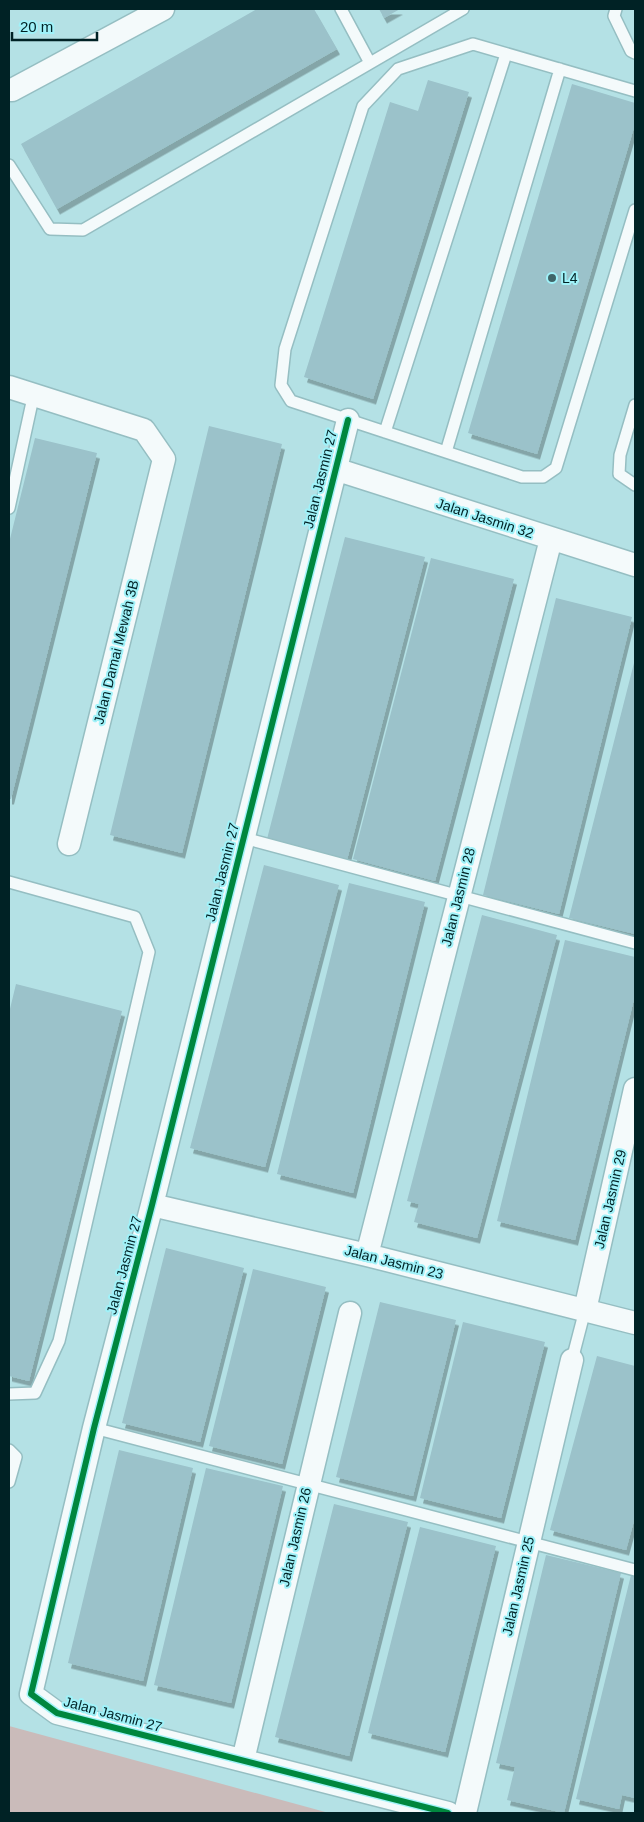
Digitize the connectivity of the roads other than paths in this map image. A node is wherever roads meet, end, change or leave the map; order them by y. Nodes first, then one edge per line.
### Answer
1 (163, 9) edge
2 (340, 9) edge
3 (463, 9) edge
4 (616, 9) edge
5 (635, 53) edge
6 (506, 54) junction
7 (370, 63) junction
8 (560, 69) junction
9 (635, 91) edge
10 (10, 92) edge
11 (9, 165) edge
12 (635, 210) edge
13 (9, 387) edge
14 (34, 394) junction
15 (635, 405) edge
16 (348, 420) junction
17 (385, 432) junction
18 (446, 452) junction
19 (335, 470) junction
20 (635, 485) edge
21 (9, 508) edge
22 (551, 539) junction
23 (635, 565) edge
24 (244, 838) junction
25 (68, 844) dead end
26 (9, 882) edge
27 (458, 895) junction
28 (635, 943) edge
29 (635, 1089) edge
30 (152, 1205) junction
31 (367, 1255) junction
32 (585, 1310) junction
33 (350, 1313) dead end
34 (635, 1323) edge
35 (572, 1360) joint
36 (9, 1394) edge
37 (94, 1428) junction
38 (9, 1450) edge
39 (9, 1482) edge
40 (308, 1484) junction
41 (528, 1542) junction
42 (635, 1570) edge
43 (243, 1760) junction
44 (448, 1813) edge
45 (464, 1813) edge

1 - 10 street
2 - 7 lane
3 - 7 lane
4 - 5 lane
6 - 8 lane
6 - 16 lane
6 - 17 lane
7 - 11 lane
8 - 9 lane
8 - 18 lane
12 - 18 lane
13 - 14 street
14 - 21 lane
14 - 25 street, Jalan Damai Mewah 3B
15 - 20 lane
16 - 17 lane
16 - 19 street, Jalan Jasmin 27
17 - 18 lane
19 - 22 street, Jalan Jasmin 32
19 - 24 street, Jalan Jasmin 27
22 - 23 street, Jalan Jasmin 32
22 - 27 street, Jalan Jasmin 28
24 - 27 lane
24 - 30 street, Jalan Jasmin 27
26 - 36 lane
27 - 28 lane
27 - 31 street, Jalan Jasmin 28
29 - 32 street, Jalan Jasmin 29
30 - 31 street, Jalan Jasmin 23
30 - 37 street, Jalan Jasmin 27
31 - 32 street, Jalan Jasmin 23
32 - 34 street, Jalan Jasmin 23
32 - 35 lane
33 - 40 street, Jalan Jasmin 26
35 - 41 street, Jalan Jasmin 25
37 - 40 lane
37 - 43 street, Jalan Jasmin 27
38 - 39 lane
40 - 41 lane
40 - 43 street, Jalan Jasmin 26
41 - 42 lane
41 - 45 street, Jalan Jasmin 25
43 - 44 street, Jalan Jasmin 27

